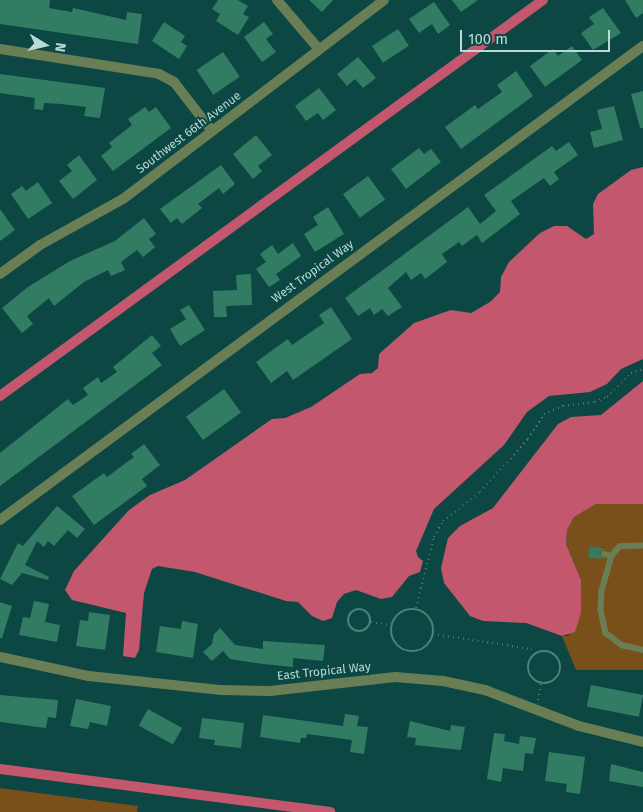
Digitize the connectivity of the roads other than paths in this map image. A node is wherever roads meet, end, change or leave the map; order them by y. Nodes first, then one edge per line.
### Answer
1 (277, 0) edge
2 (384, 0) edge
3 (643, 46) edge
4 (318, 48) junction
5 (0, 49) edge
6 (212, 131) junction
7 (0, 274) edge
8 (0, 520) edge
9 (643, 546) edge
10 (604, 554) dead end
11 (612, 556) junction
12 (643, 650) edge
13 (0, 657) edge
14 (643, 742) edge

1 - 4 street
2 - 4 street, Southwest 66th Avenue
3 - 8 street, West Tropical Way
4 - 6 street, Southwest 66th Avenue
5 - 6 street
6 - 7 street, Southwest 66th Avenue
9 - 11 lane
10 - 11 lane
11 - 12 lane
13 - 14 street, East Tropical Way

